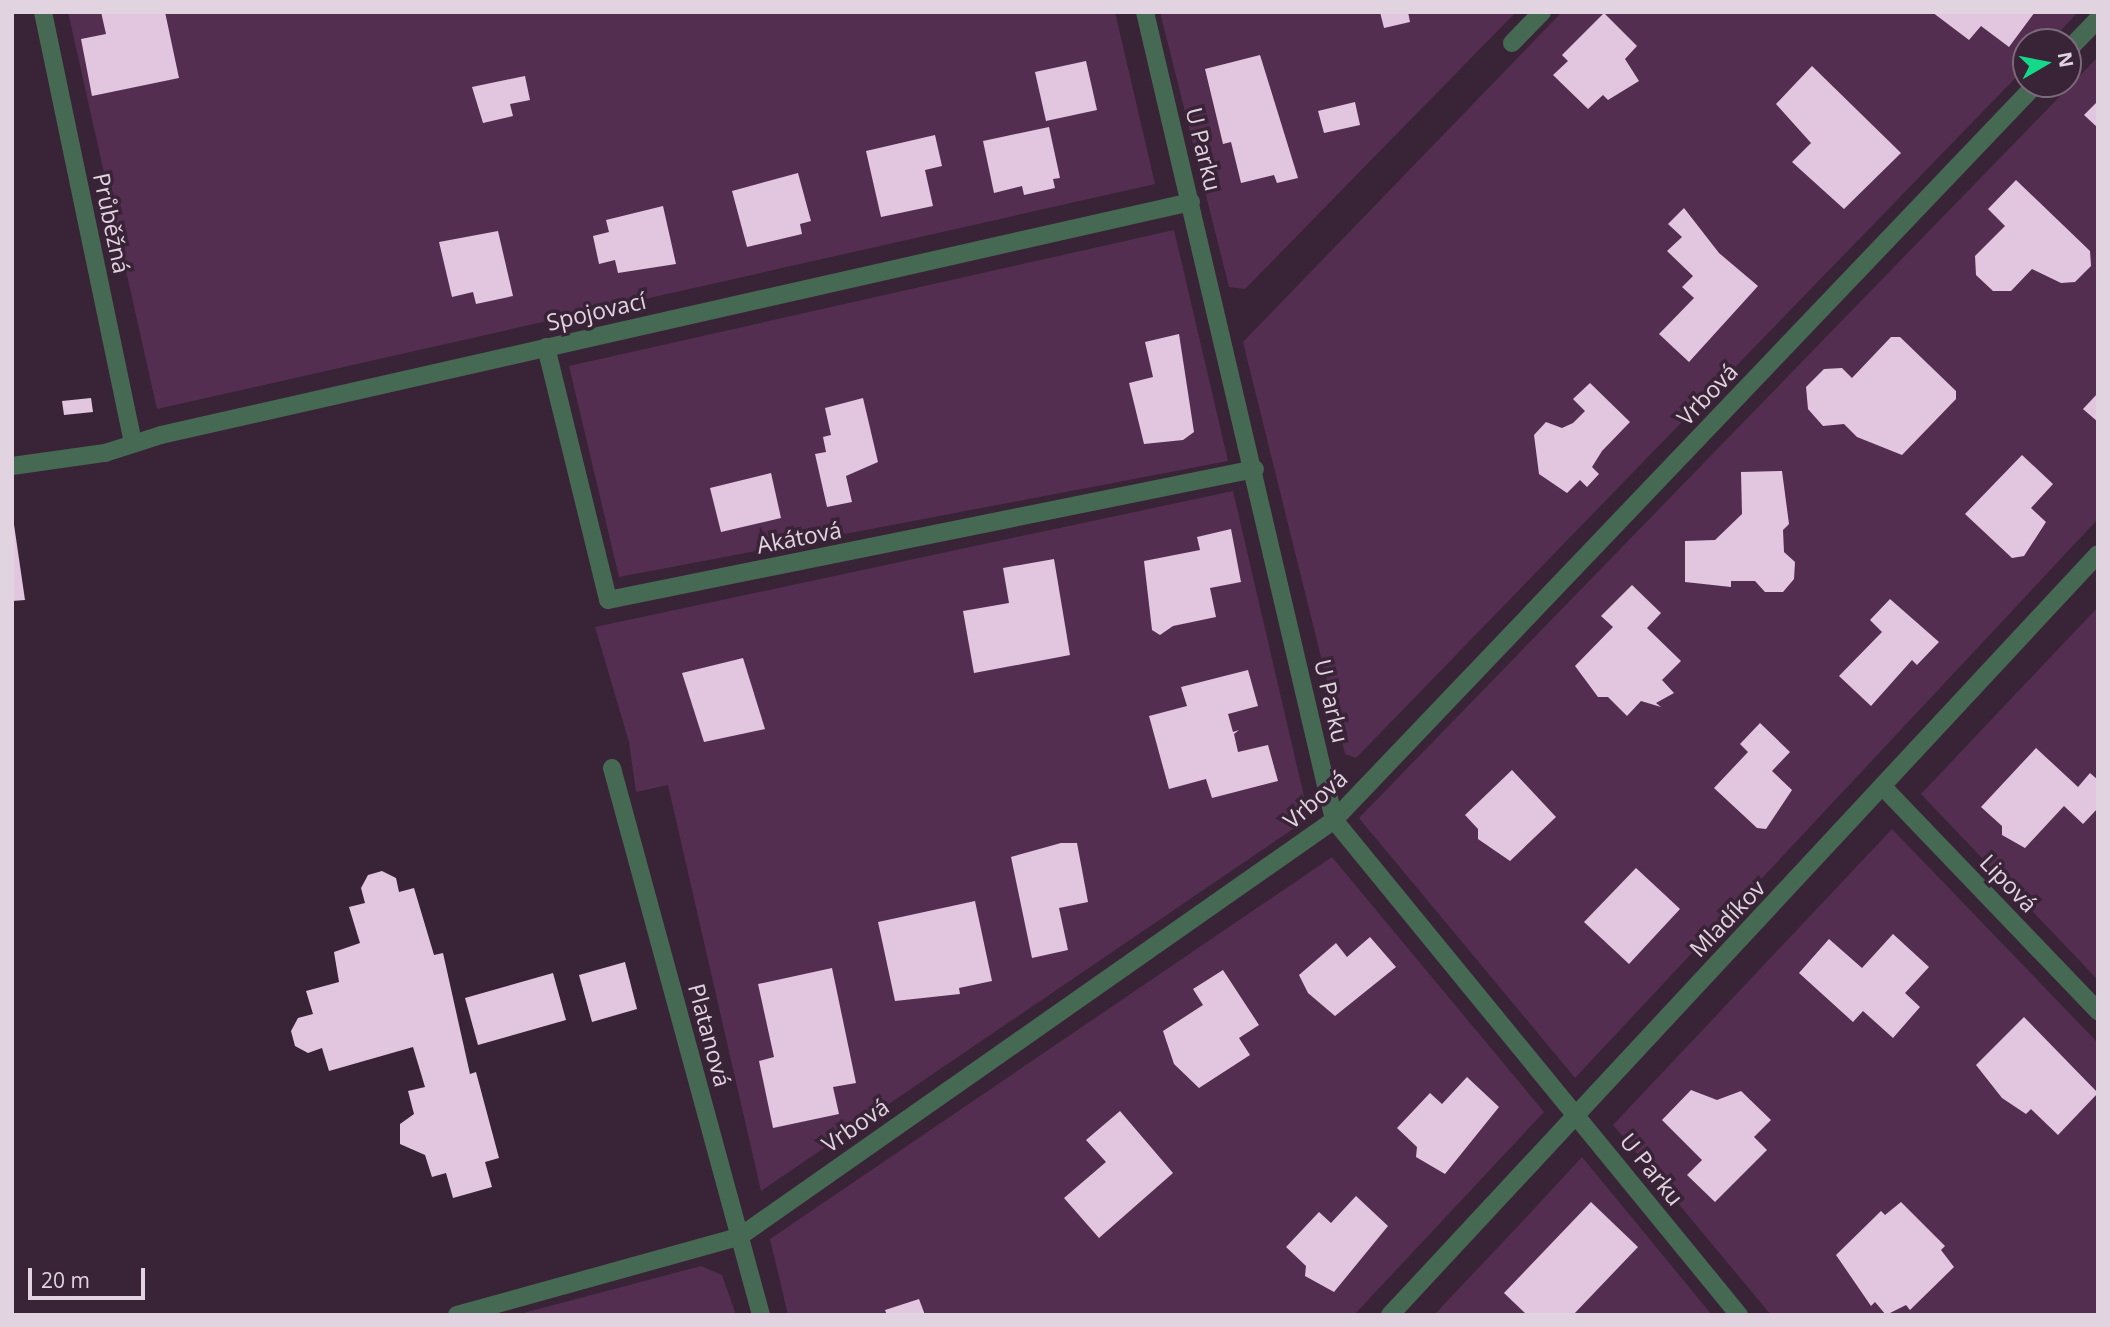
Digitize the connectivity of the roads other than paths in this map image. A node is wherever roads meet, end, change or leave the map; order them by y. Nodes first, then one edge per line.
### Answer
1 (43, 12) edge
2 (1145, 12) edge
3 (1542, 12) edge
4 (2098, 19) edge
5 (2082, 36) edge
6 (1513, 43) dead end
7 (2023, 98) edge
8 (1191, 202) junction
9 (546, 347) junction
10 (133, 443) junction
11 (12, 466) edge
12 (1255, 469) junction
13 (2098, 554) edge
14 (612, 768) dead end
15 (1885, 789) junction
16 (1334, 820) junction
17 (2098, 1011) edge
18 (1575, 1112) junction
19 (738, 1237) junction
20 (457, 1315) edge
21 (761, 1315) edge
22 (1390, 1315) edge
23 (1739, 1315) edge

1 - 10 street, Průběžná
2 - 8 street, U Parku
3 - 6 street
4 - 5 street
7 - 16 street, Vrbová
8 - 9 street, Spojovací
8 - 12 street, U Parku
9 - 10 street, Spojovací
9 - 12 street, Akátová
10 - 11 street, Spojovací
12 - 16 street, U Parku
13 - 15 street, Mladíkov
14 - 19 street, Platanová
15 - 17 street, Lipová
15 - 18 street, Mladíkov
16 - 18 street, U Parku
16 - 19 street, Vrbová
18 - 22 street, Mladíkov
18 - 23 street, U Parku
19 - 20 street, Vrbová
19 - 21 street, Platanová

